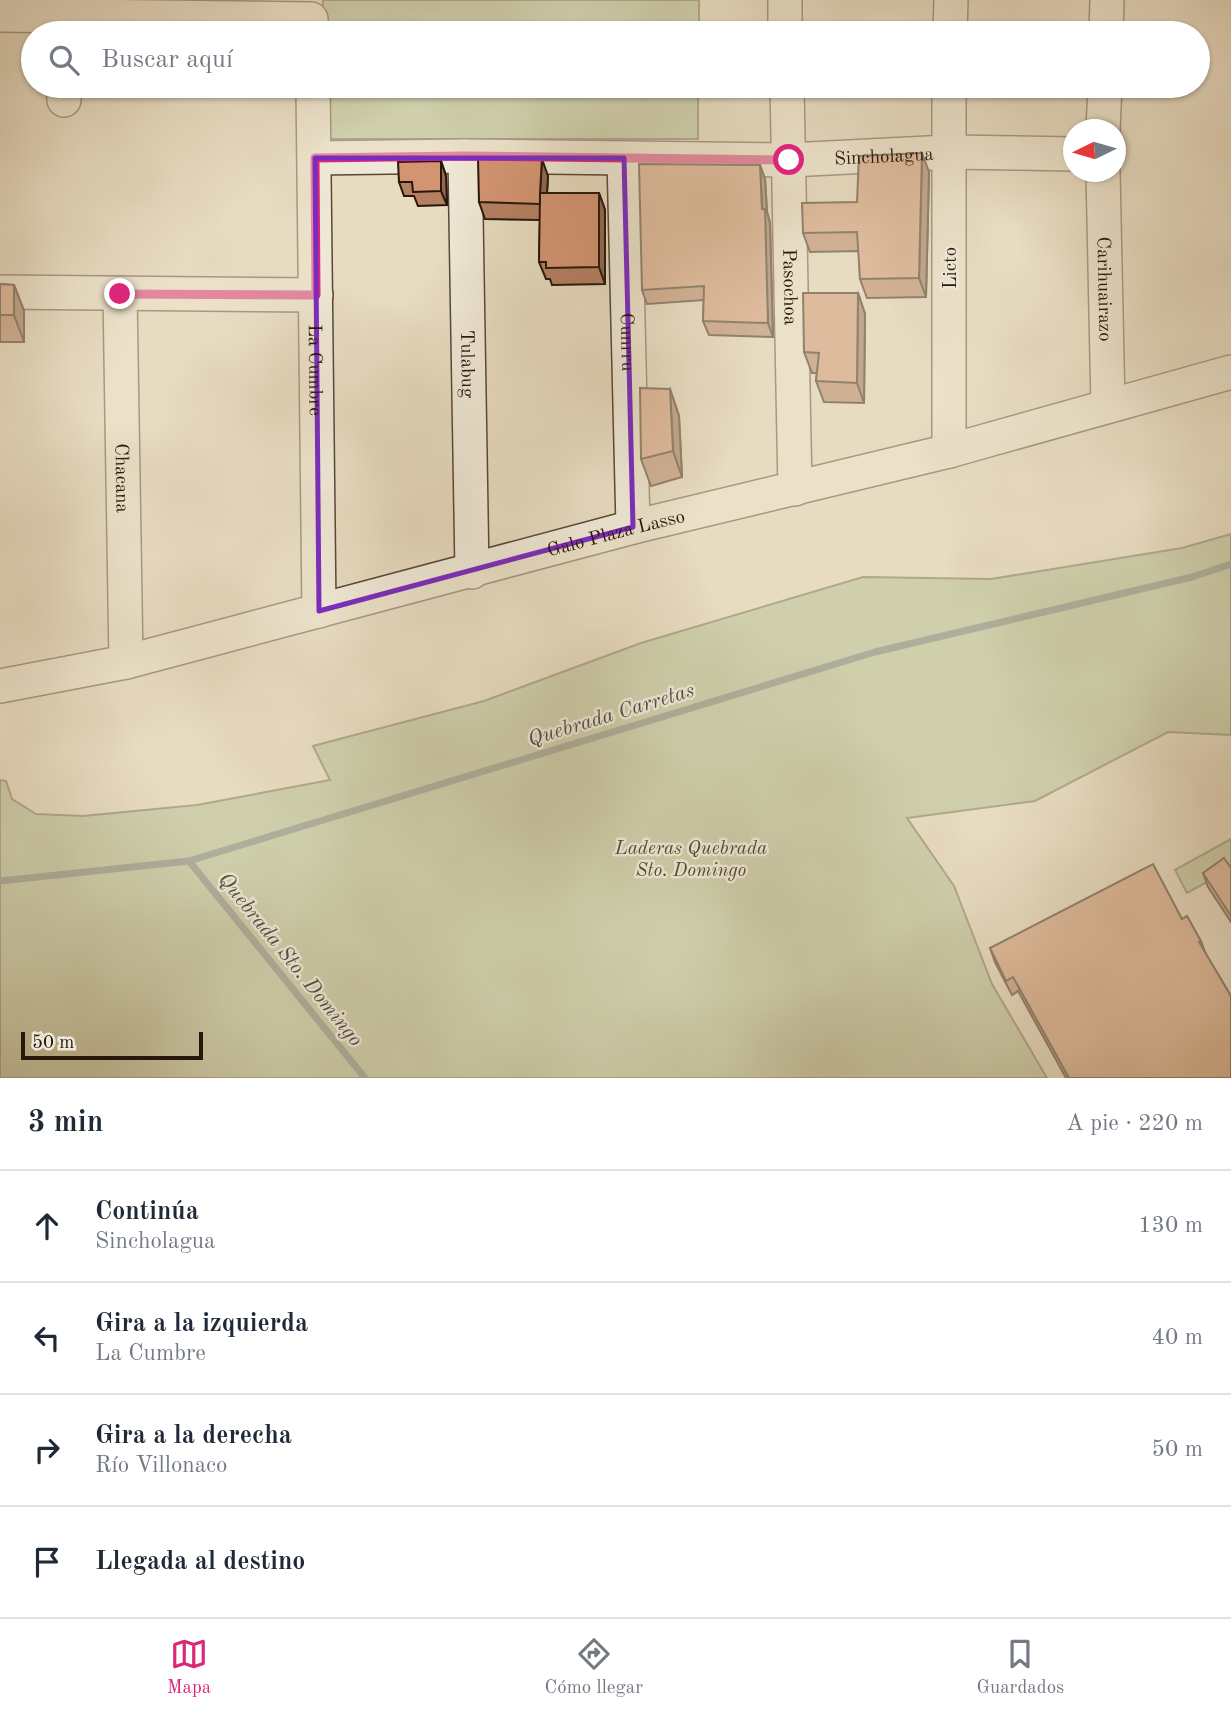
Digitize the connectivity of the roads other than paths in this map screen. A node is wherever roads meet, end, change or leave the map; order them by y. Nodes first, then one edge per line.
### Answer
1 (785, 0) edge
2 (951, 0) edge
3 (1107, 0) edge
4 (0, 15) edge
5 (311, 17) edge
6 (41, 21) edge
7 (168, 21) edge
8 (786, 21) edge
9 (950, 21) edge
10 (1106, 21) edge
11 (313, 98) edge
12 (787, 98) edge
13 (949, 98) edge
14 (1104, 98) edge
15 (1104, 119) edge
16 (948, 152) junction
17 (1063, 154) edge
18 (465, 156) junction
19 (315, 158) junction
20 (624, 158) junction
21 (789, 160) junction
22 (1103, 182) edge
23 (0, 292) edge
24 (120, 294) junction
25 (316, 295) junction
26 (1231, 372) edge
27 (1108, 407) junction
28 (949, 451) junction
29 (795, 489) junction
30 (633, 527) junction
31 (472, 572) junction
32 (319, 611) junction
33 (126, 662) junction
34 (0, 686) edge

1 - 8 street
2 - 9 street
3 - 10 street
4 - 6 street
5 - 7 street
11 - 19 street, La Cumbre
12 - 21 street, Pasochoa
13 - 16 street, Licto
14 - 15 street
16 - 17 street, Sincholagua
16 - 21 street, Sincholagua
16 - 28 street, Licto
18 - 19 street, Sincholagua
18 - 20 street, Sincholagua
18 - 31 street, Tulabug
19 - 25 street, La Cumbre
20 - 21 street, Sincholagua
20 - 30 street, Cunrru
21 - 29 street, Pasochoa
22 - 27 street, Carihuairazo
23 - 24 street
24 - 25 street
24 - 33 street, Chacana
25 - 32 street, La Cumbre
26 - 27 street, Galo Plaza Lasso
27 - 28 street, Galo Plaza Lasso
28 - 29 street, Galo Plaza Lasso
29 - 30 street, Galo Plaza Lasso
30 - 31 street, Galo Plaza Lasso
31 - 32 street, Galo Plaza Lasso
32 - 33 street, Galo Plaza Lasso
33 - 34 street, Galo Plaza Lasso

